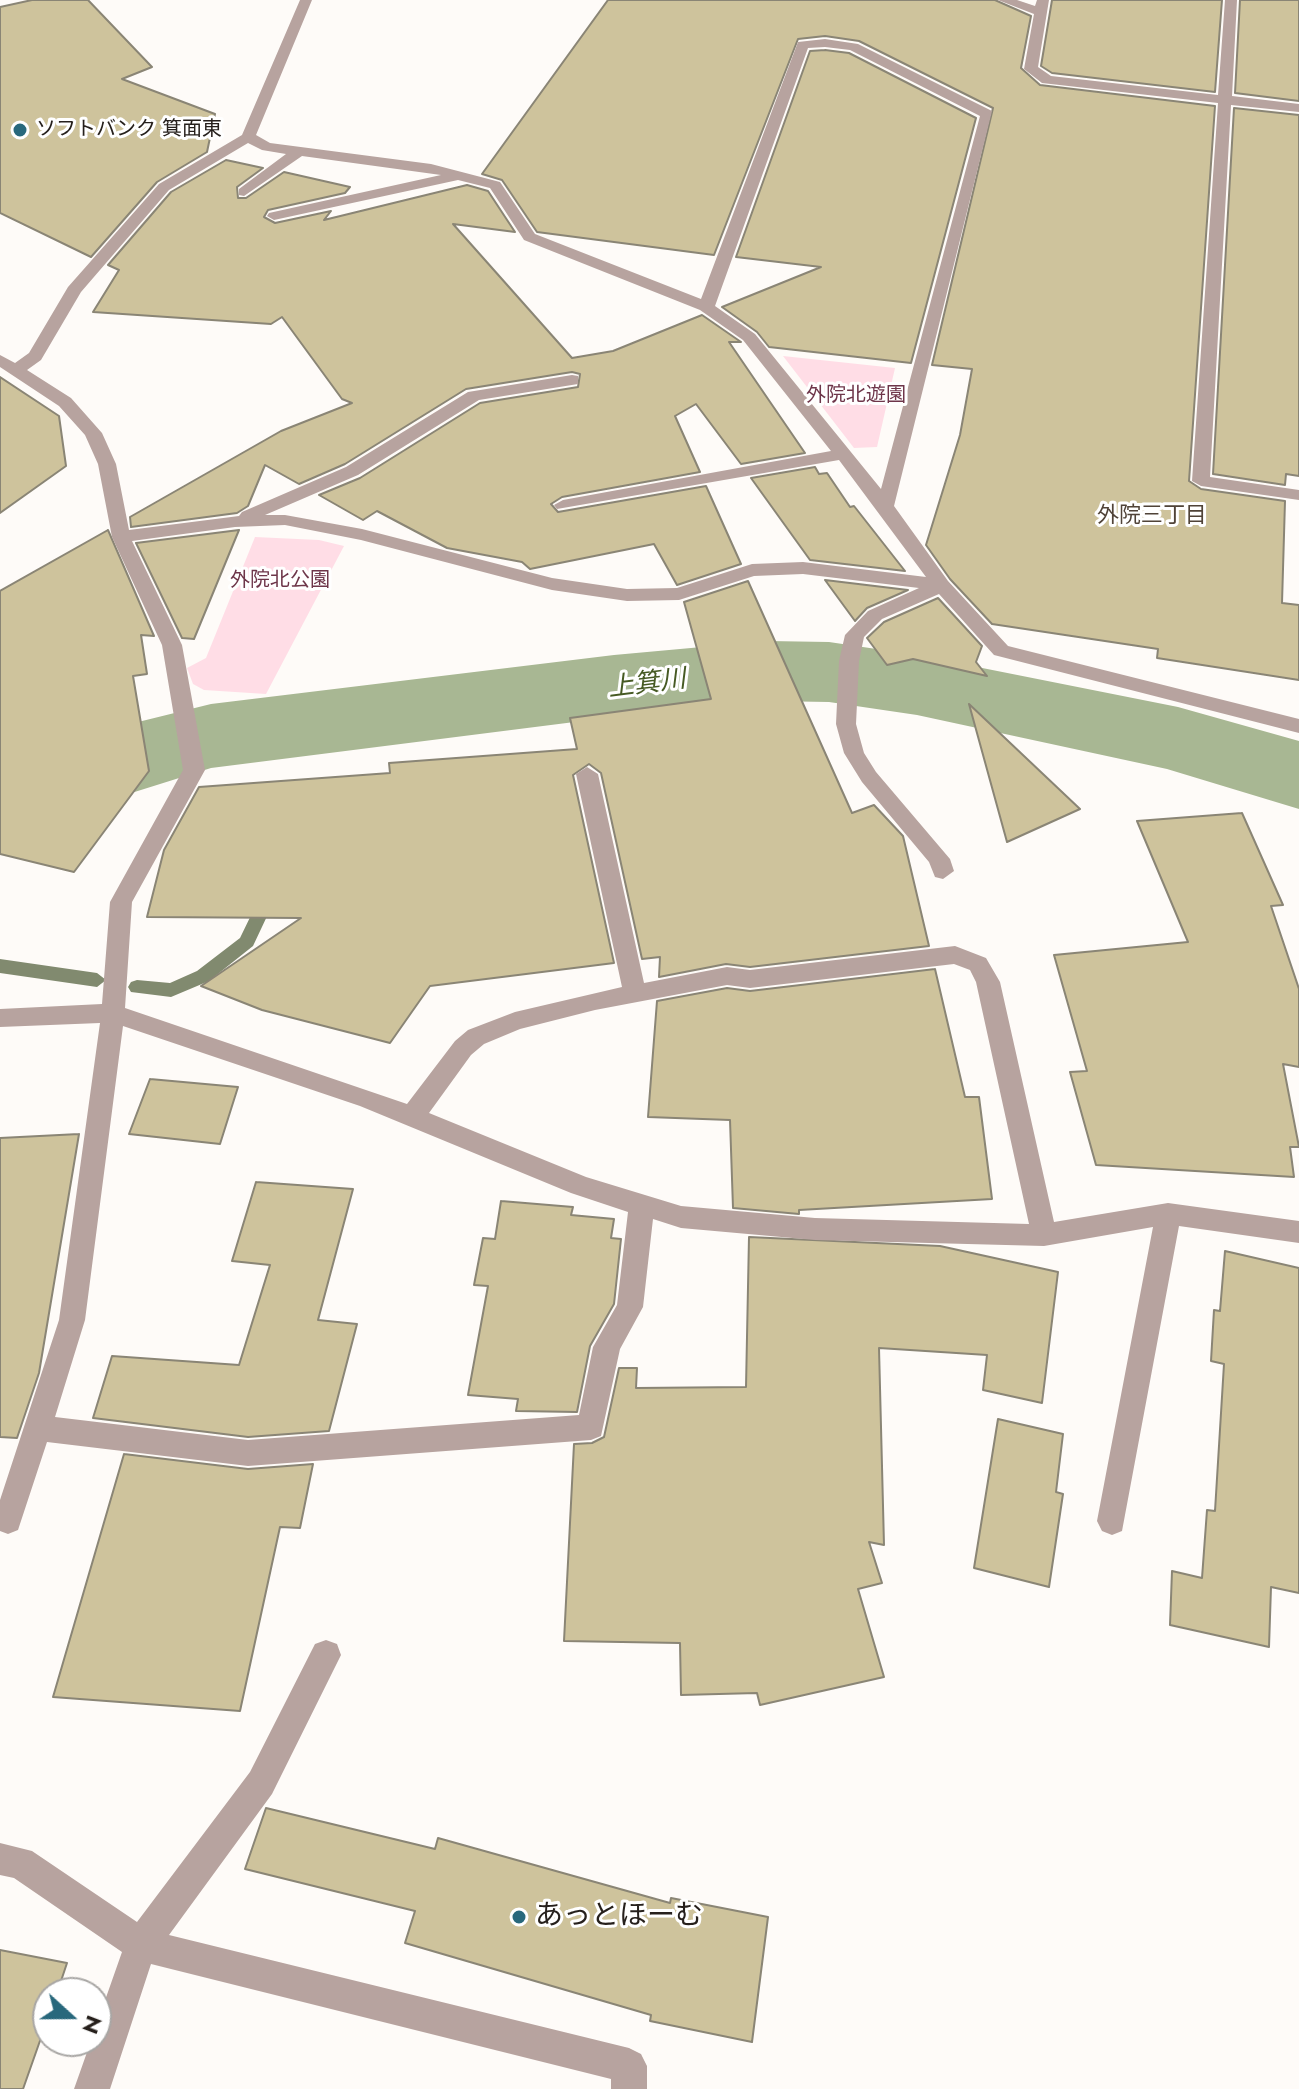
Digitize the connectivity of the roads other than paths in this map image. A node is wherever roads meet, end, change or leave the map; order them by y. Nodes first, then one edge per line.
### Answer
1 (306, 0) edge
2 (1004, 0) edge
3 (1231, 0) edge
4 (1042, 6) edge
5 (1223, 101) junction
6 (1299, 108) edge
7 (248, 137) junction
8 (299, 151) junction
9 (466, 175) junction
10 (244, 192) dead end
11 (274, 216) dead end
12 (706, 307) junction
13 (8, 365) edge
14 (572, 380) dead end
15 (842, 454) junction
16 (1299, 495) edge
17 (563, 505) dead end
18 (885, 506) junction
19 (235, 522) junction
20 (121, 537) junction
21 (941, 585) junction
22 (1299, 726) edge
23 (587, 774) dead end
24 (943, 871) dead end
25 (635, 993) junction
26 (113, 1013) junction
27 (0, 1018) edge
28 (411, 1118) junction
29 (642, 1205) junction
30 (1168, 1214) junction
31 (1299, 1232) edge
32 (1044, 1235) junction
33 (37, 1428) junction
34 (8, 1520) dead end
35 (1112, 1521) dead end
36 (326, 1655) dead end
37 (0, 1859) edge
38 (141, 1945) junction
39 (92, 2089) edge
40 (629, 2089) edge

1 - 7 street
2 - 4 street
3 - 5 street
4 - 5 street
5 - 6 street
5 - 16 street
7 - 8 street
7 - 13 street
8 - 9 street
8 - 10 street
9 - 11 street
9 - 12 street
12 - 15 street
12 - 18 street
13 - 20 street
14 - 19 street
15 - 17 street
15 - 18 street
18 - 21 street
19 - 20 street
19 - 21 street
20 - 26 street
21 - 22 street
21 - 24 street
23 - 25 street
25 - 28 street
25 - 32 street
26 - 27 street
26 - 28 street
26 - 33 street
28 - 29 street
29 - 32 street
29 - 33 street
30 - 31 street
30 - 32 street
30 - 35 street
33 - 34 street
36 - 38 street
37 - 38 street
38 - 39 street
38 - 40 street

